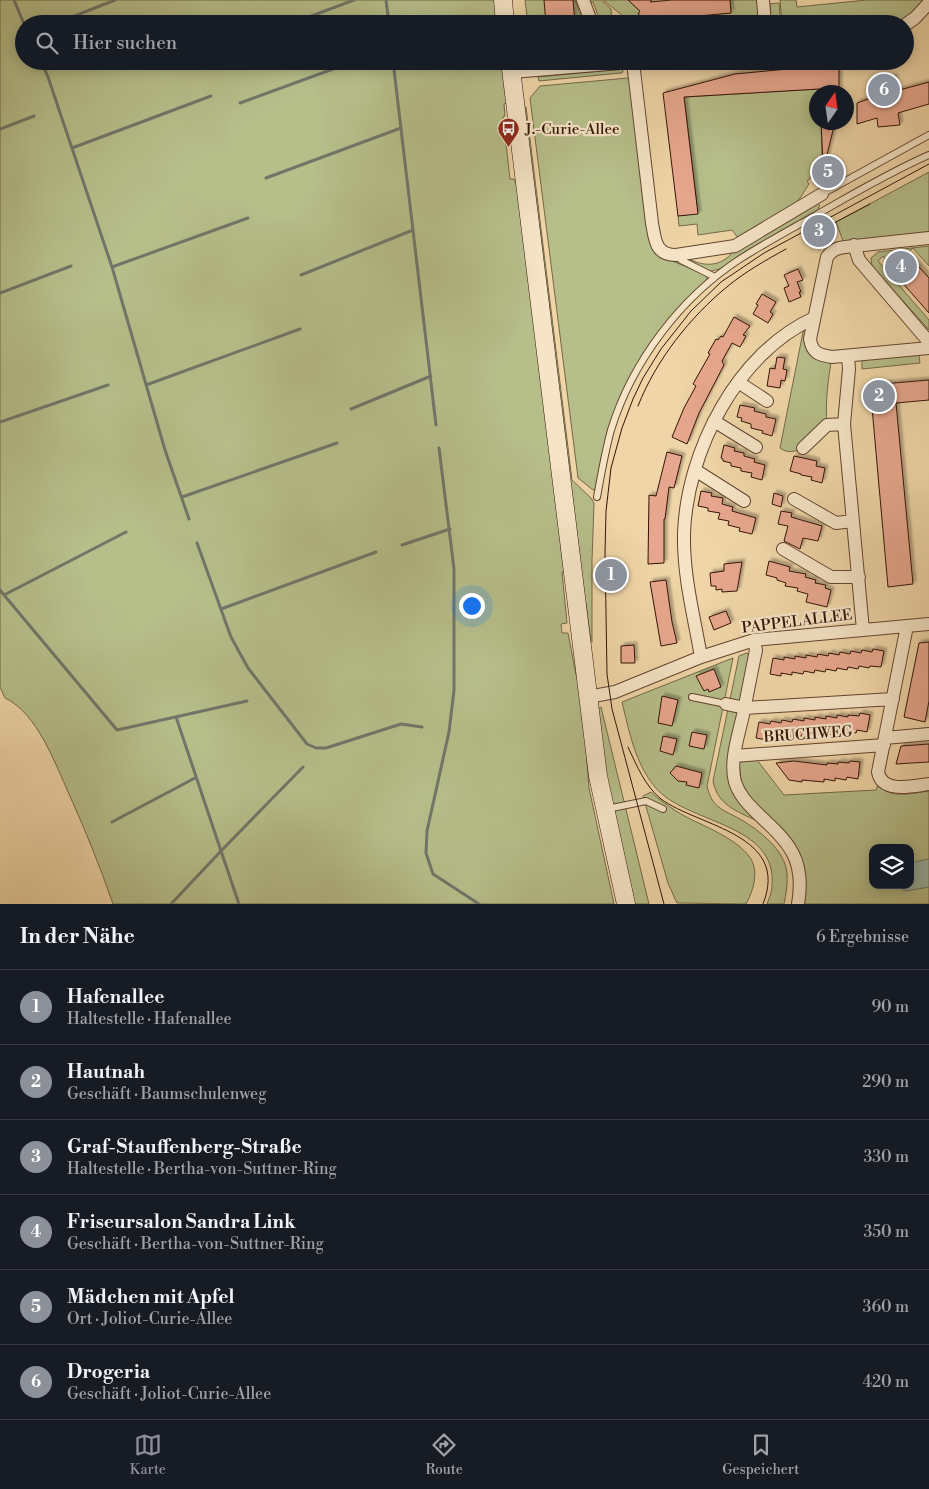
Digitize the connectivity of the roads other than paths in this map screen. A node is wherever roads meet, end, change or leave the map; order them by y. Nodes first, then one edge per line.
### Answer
1 (503, 0) edge
2 (583, 0) edge
3 (763, 0) edge
4 (929, 3) edge
5 (505, 15) edge
6 (589, 15) edge
7 (764, 15) edge
8 (914, 19) edge
9 (511, 70) edge
10 (639, 70) edge
11 (929, 135) edge
12 (929, 155) edge
13 (822, 194) joint
14 (929, 238) edge
15 (854, 245) junction
16 (676, 255) junction
17 (715, 277) junction
18 (814, 318) junction
19 (929, 342) edge
20 (929, 348) edge
21 (848, 356) junction
22 (738, 382) junction
23 (767, 401) dead end
24 (714, 421) junction
25 (844, 424) junction
26 (756, 447) dead end
27 (803, 448) dead end
28 (695, 470) junction
29 (597, 497) dead end
30 (794, 499) dead end
31 (744, 501) dead end
32 (854, 521) junction
33 (783, 549) dead end
34 (858, 577) junction
35 (929, 624) edge
36 (907, 626) junction
37 (863, 630) junction
38 (754, 640) junction
39 (701, 657) junction
40 (588, 697) junction
41 (692, 698) dead end
42 (893, 699) junction
43 (726, 704) joint
44 (745, 708) junction
45 (929, 734) edge
46 (884, 741) junction
47 (734, 756) junction
48 (929, 784) edge
49 (605, 809) junction
50 (663, 809) dead end
51 (626, 904) edge
52 (798, 904) edge

1 - 5 street
2 - 6 street
3 - 7 street
4 - 8 street
9 - 40 street
10 - 16 street
11 - 13 lane
12 - 17 lane
13 - 16 street
14 - 15 street
15 - 18 street
15 - 19 street
16 - 17 lane
17 - 29 lane
18 - 21 street
18 - 22 street
20 - 21 street
21 - 25 street
22 - 23 street
22 - 24 street
24 - 26 street
24 - 28 street
25 - 27 street
25 - 32 street
28 - 31 street
28 - 39 street
30 - 32 street
32 - 34 street
33 - 34 street
34 - 37 street
35 - 36 street, PAPPELALLEE
36 - 37 street, PAPPELALLEE
36 - 42 street
37 - 38 street, PAPPELALLEE
38 - 39 street, PAPPELALLEE
38 - 44 street, BRUCHWEG
39 - 40 street, PAPPELALLEE
40 - 49 street
41 - 43 lane
42 - 44 street, BRUCHWEG
42 - 46 street
43 - 44 street, BRUCHWEG
44 - 47 street, BRUCHWEG
45 - 46 street, BRUCHWEG
46 - 47 street, BRUCHWEG
46 - 48 street
47 - 52 street, BRUCHWEG
49 - 50 lane
49 - 51 street

